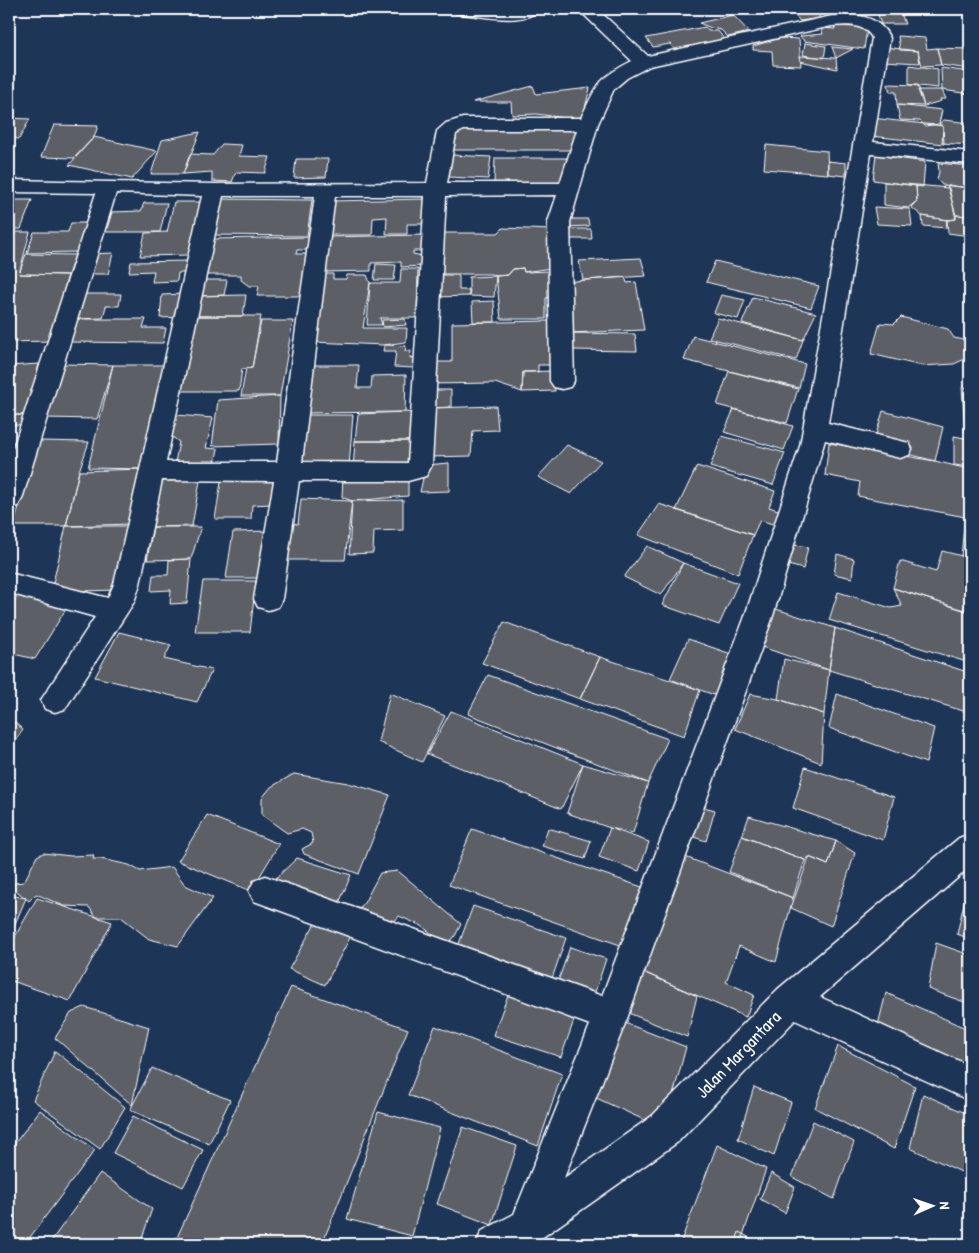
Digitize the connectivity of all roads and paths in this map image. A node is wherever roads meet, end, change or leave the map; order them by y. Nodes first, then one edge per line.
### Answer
1 (462, 9) edge
2 (530, 9) edge
3 (587, 10) edge
4 (641, 59) junction
5 (588, 124) junction
6 (862, 147) junction
7 (970, 158) edge
8 (9, 186) edge
9 (108, 186) junction
10 (436, 189) junction
11 (568, 189) junction
12 (214, 190) junction
13 (326, 190) junction
14 (562, 381) dead end
15 (815, 429) junction
16 (900, 449) dead end
17 (152, 471) junction
18 (288, 471) junction
19 (9, 499) edge
20 (9, 583) edge
21 (268, 599) dead end
22 (114, 611) junction
23 (55, 700) dead end
24 (970, 848) edge
25 (266, 891) dead end
26 (790, 1001) junction
27 (612, 1016) junction
28 (970, 1084) edge
29 (524, 1235) edge
30 (495, 1244) edge

1 - 2 street
3 - 4 street
4 - 5 street
4 - 6 street
5 - 10 street
5 - 11 street
6 - 7 street
6 - 15 street
8 - 9 street
9 - 12 street
9 - 19 street
10 - 11 street
10 - 13 street
10 - 18 street
11 - 14 street
12 - 13 street
12 - 17 street
13 - 18 street
15 - 16 street
15 - 27 street
17 - 18 street
17 - 22 street
18 - 21 street
20 - 22 street
22 - 23 street
24 - 26 street, Jalan Margantara
25 - 27 street
26 - 28 street
26 - 29 street, Jalan Margantara
27 - 29 street
29 - 30 street, Jalan Margantara

